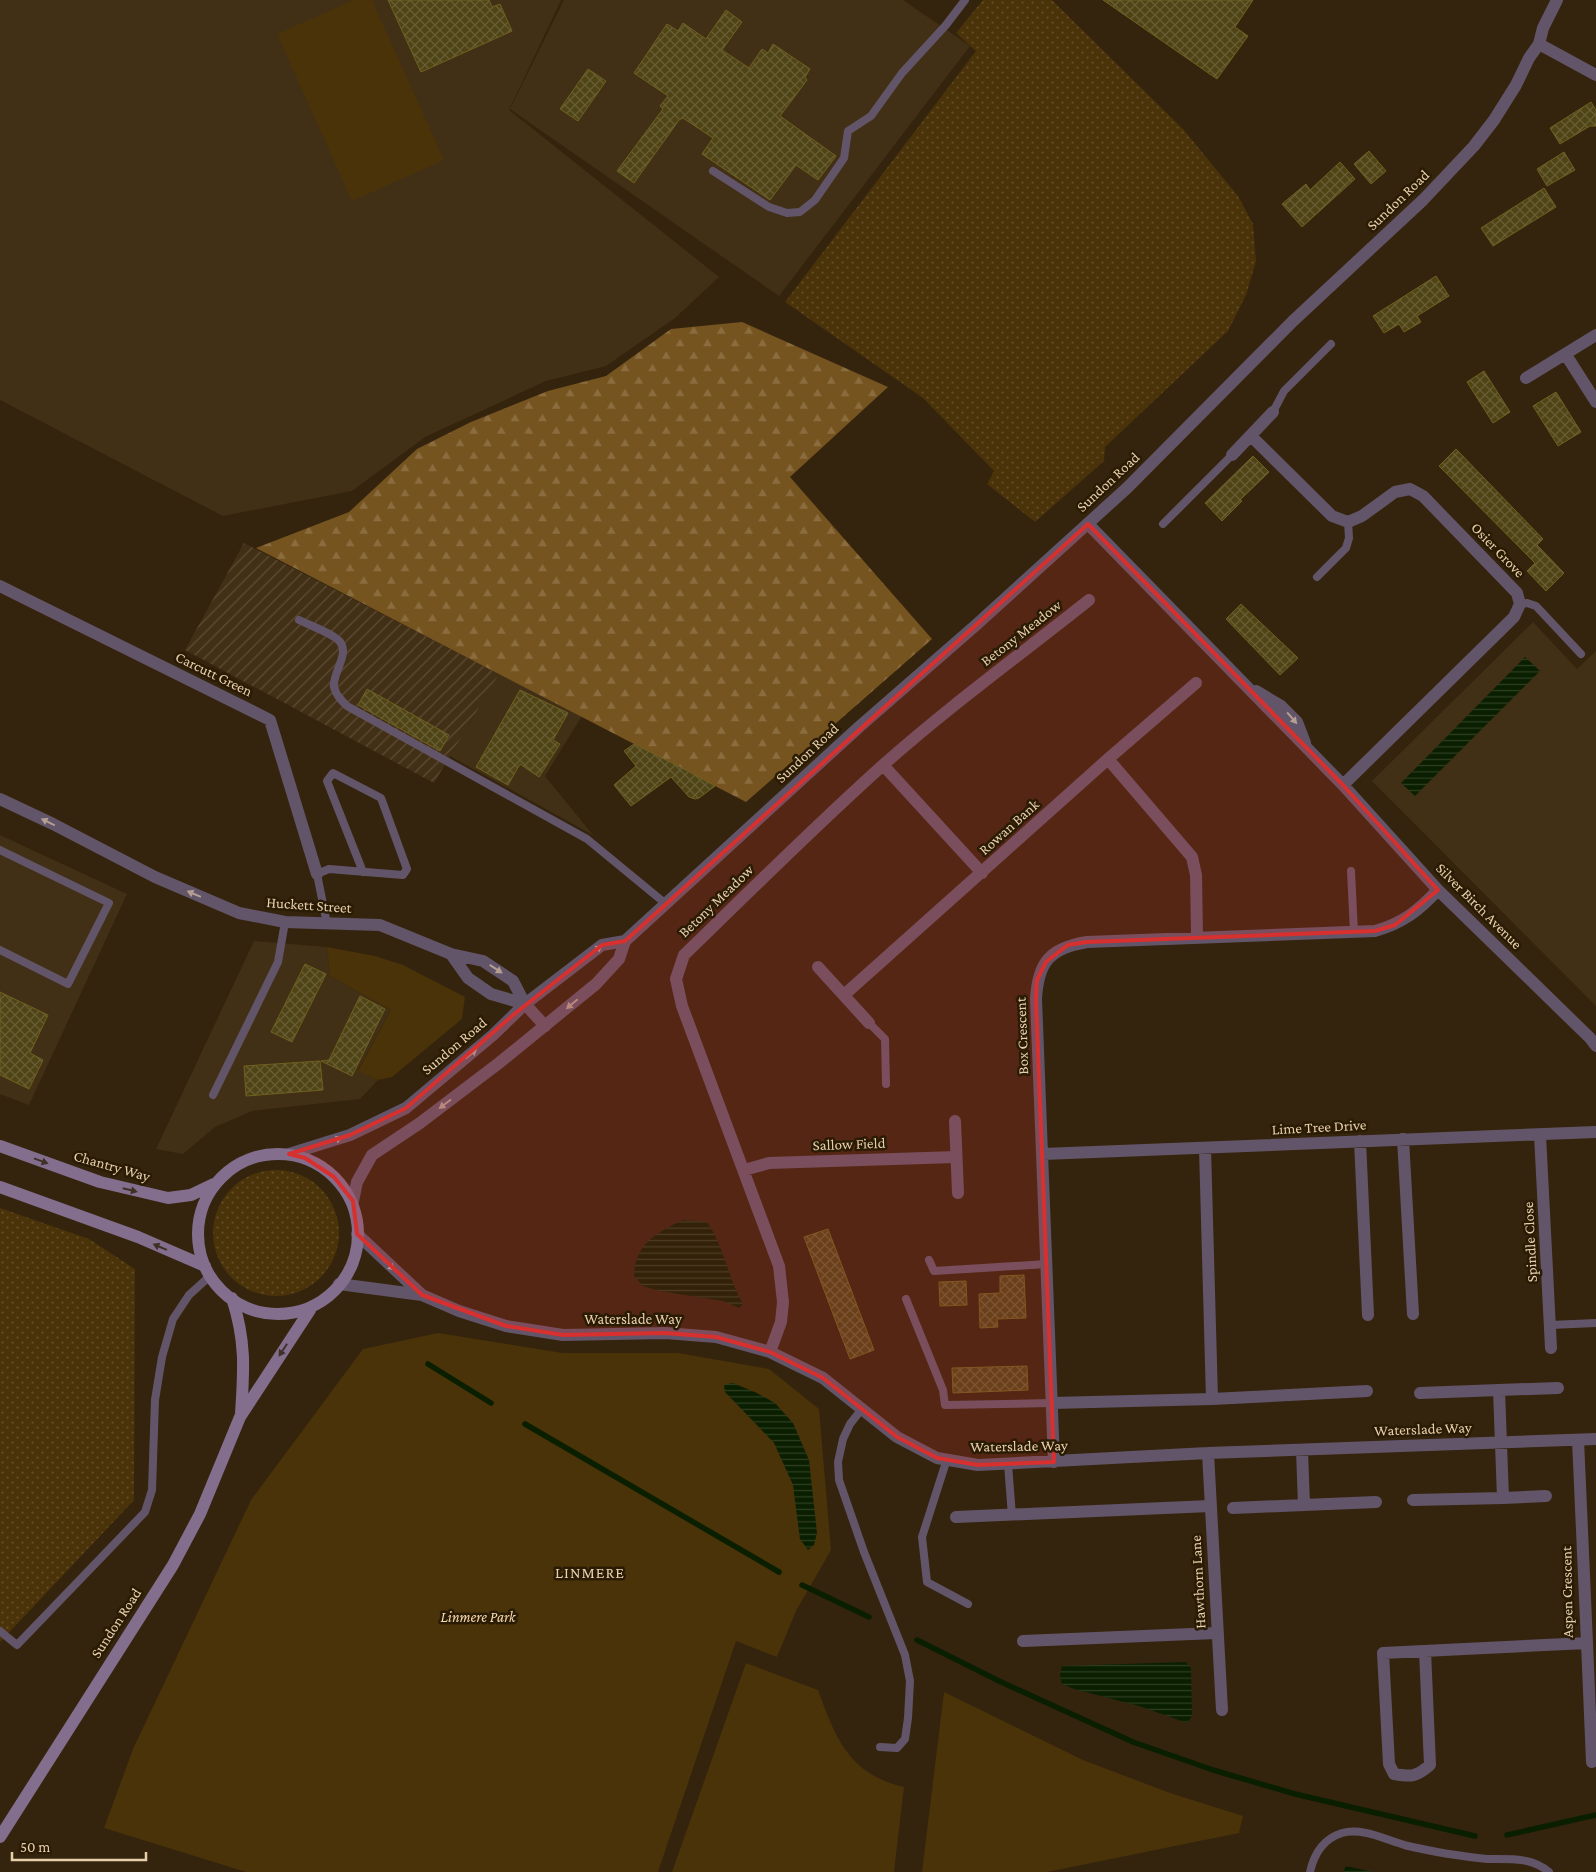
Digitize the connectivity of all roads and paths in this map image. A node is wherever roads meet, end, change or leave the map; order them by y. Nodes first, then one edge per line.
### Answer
1 (964, 0) edge
2 (1557, 0) edge
3 (1539, 44) junction
4 (1596, 74) edge
5 (713, 171) dead end
6 (1596, 335) edge
7 (1331, 344) dead end
8 (1566, 355) junction
9 (1526, 378) dead end
10 (1596, 402) edge
11 (1273, 412) joint
12 (1250, 436) junction
13 (1232, 455) joint
14 (1348, 522) junction
15 (1088, 524) junction
16 (1163, 524) dead end
17 (1317, 577) dead end
18 (0, 586) edge
19 (1089, 600) dead end
20 (1520, 604) junction
21 (299, 620) dead end
22 (1581, 654) dead end
23 (1196, 683) dead end
24 (1108, 759) junction
25 (883, 765) junction
26 (1344, 785) junction
27 (0, 799) edge
28 (0, 850) edge
29 (1351, 871) dead end
30 (363, 872) junction
31 (317, 874) junction
32 (982, 874) junction
33 (1438, 890) junction
34 (666, 904) junction
35 (285, 922) junction
36 (327, 924) junction
37 (1354, 932) junction
38 (1197, 937) junction
39 (625, 941) junction
40 (0, 950) edge
41 (451, 954) junction
42 (818, 967) dead end
43 (844, 995) junction
44 (525, 1004) junction
45 (869, 1023) joint
46 (546, 1026) junction
47 (1596, 1046) edge
48 (886, 1084) dead end
49 (213, 1095) dead end
50 (955, 1121) dead end
51 (1596, 1132) edge
52 (1540, 1135) junction
53 (1403, 1139) junction
54 (1360, 1141) junction
55 (0, 1146) edge
56 (1205, 1148) junction
57 (289, 1154) junction
58 (1043, 1154) junction
59 (956, 1157) junction
60 (744, 1170) junction
61 (216, 1183) junction
62 (0, 1187) edge
63 (958, 1193) dead end
64 (353, 1201) junction
65 (357, 1234) junction
66 (929, 1260) dead end
67 (1047, 1264) junction
68 (208, 1271) junction
69 (338, 1284) junction
70 (422, 1295) junction
71 (232, 1298) junction
72 (906, 1298) dead end
73 (310, 1310) junction
74 (1413, 1314) dead end
75 (1368, 1315) dead end
76 (1596, 1322) edge
77 (1550, 1325) junction
78 (1551, 1348) dead end
79 (770, 1352) junction
80 (1558, 1388) dead end
81 (1499, 1390) junction
82 (1367, 1391) dead end
83 (1420, 1393) dead end
84 (1212, 1399) junction
85 (1052, 1403) junction
86 (861, 1410) junction
87 (240, 1416) junction
88 (1596, 1439) edge
89 (1578, 1440) junction
90 (1501, 1443) junction
91 (1302, 1450) junction
92 (1208, 1453) junction
93 (947, 1459) junction
94 (1054, 1462) junction
95 (1008, 1464) junction
96 (1546, 1496) dead end
97 (1502, 1498) junction
98 (1413, 1500) dead end
99 (1376, 1502) dead end
100 (1304, 1505) junction
101 (1210, 1506) junction
102 (1233, 1508) dead end
103 (1012, 1516) junction
104 (956, 1517) dead end
105 (968, 1604) dead end
106 (0, 1631) edge
107 (1216, 1633) junction
108 (1023, 1641) dead end
109 (1587, 1643) junction
110 (1425, 1651) junction
111 (1222, 1710) dead end
112 (880, 1747) dead end
113 (1592, 1762) dead end
114 (0, 1837) edge
115 (1310, 1872) edge
116 (1549, 1872) edge

1 - 5 lane
2 - 3 street, Sundon Road
3 - 4 street
3 - 15 street, Sundon Road
6 - 8 street
7 - 11 lane
8 - 9 street
8 - 10 street
11 - 12 street
12 - 13 street
12 - 14 street
13 - 16 lane
14 - 17 lane
14 - 20 street, Osier Grove
15 - 26 street, Silver Birch Avenue
15 - 34 street, Sundon Road
18 - 31 street, Carcutt Green
19 - 25 street, Betony Meadow
20 - 22 lane
20 - 26 street
21 - 34 lane
23 - 24 street, Rowan Bank
24 - 32 street, Rowan Bank
24 - 38 street
25 - 32 street
25 - 60 street, Betony Meadow
26 - 33 street, Silver Birch Avenue
35 -> 27 street, Huckett Street
28 - 40 lane
29 - 37 lane
30 - 30 lane
30 - 31 lane
31 - 36 lane
32 - 43 street, Rowan Bank
33 - 37 street, Box Crescent
33 - 47 street, Silver Birch Avenue
34 - 39 street, Sundon Road
35 - 36 street, Huckett Street
35 - 49 lane
36 - 41 street, Huckett Street
37 - 38 street, Box Crescent
38 - 58 street, Box Crescent
44 -> 39 street, Sundon Road
39 -> 46 street, Sundon Road
41 - 44 street
41 -> 44 street, Huckett Street
42 - 43 street
43 - 45 street
44 - 46 street, Huckett Street
57 -> 44 street, Sundon Road
45 - 48 lane
46 -> 64 street, Sundon Road
50 - 59 street
51 - 52 street, Lime Tree Drive
52 - 53 street, Lime Tree Drive
52 - 77 street, Spindle Close
53 - 54 street, Lime Tree Drive
53 - 74 street
54 - 56 street, Lime Tree Drive
54 - 75 street
55 -> 61 main road, Chantry Way
56 - 58 street, Lime Tree Drive
56 - 84 street
57 - 61 main road
57 - 64 main road
58 - 67 street, Box Crescent
59 - 60 street, Sallow Field
59 - 63 street
60 - 79 street, Betony Meadow
61 - 68 main road
68 -> 62 main road
64 - 65 main road
65 - 69 main road
65 -> 70 street, Waterslade Way
66 - 67 lane
67 - 85 street, Box Crescent
68 - 71 main road
68 - 106 lane
69 - 70 street, Waterslade Way
69 - 73 main road
70 - 79 street, Waterslade Way
71 - 73 main road
71 - 87 main road, Sundon Road
72 - 85 lane
73 -> 87 main road, Sundon Road
76 - 77 lane
77 - 78 street, Spindle Close
79 - 86 street, Waterslade Way
80 - 81 street
81 - 83 street
81 - 90 street
82 - 84 street
84 - 85 street
85 - 94 street, Box Crescent
86 - 93 street, Waterslade Way
86 - 112 lane
87 - 114 main road, Sundon Road
88 - 89 street, Waterslade Way
89 - 90 street, Waterslade Way
89 - 109 street, Aspen Crescent
90 - 91 street, Waterslade Way
90 - 97 street
91 - 92 street, Waterslade Way
91 - 100 street
92 - 94 street, Waterslade Way
92 - 101 street, Hawthorn Lane
93 - 95 street, Waterslade Way
93 - 105 lane
94 - 95 street, Waterslade Way
95 - 103 lane
96 - 97 street
97 - 98 street
99 - 100 street
100 - 102 street
101 - 103 street
101 - 107 street, Hawthorn Lane
103 - 104 street
107 - 108 street
107 - 111 street, Hawthorn Lane
109 - 110 street, Aspen Crescent
109 - 113 street
110 - 110 street, Aspen Crescent
115 - 116 lane

